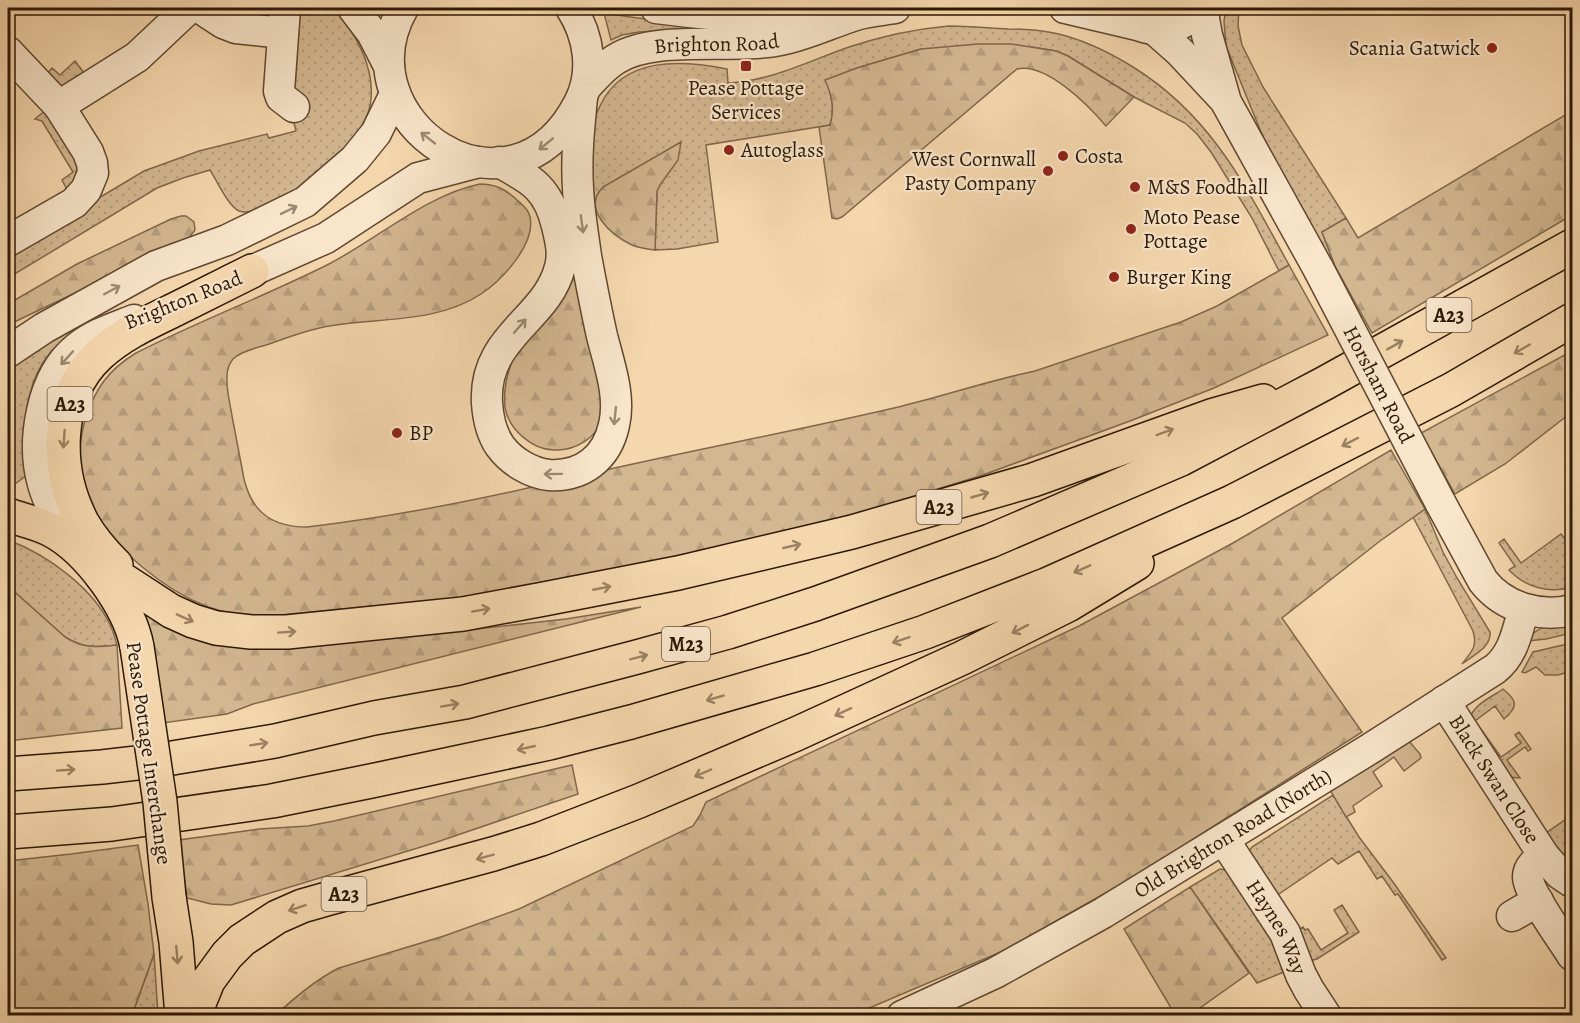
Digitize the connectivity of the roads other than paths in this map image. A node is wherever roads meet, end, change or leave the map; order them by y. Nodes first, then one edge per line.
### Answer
1 (189, 8) edge
2 (200, 8) edge
3 (353, 8) edge
4 (403, 8) edge
5 (571, 8) edge
6 (656, 8) edge
7 (895, 8) edge
8 (1065, 8) edge
9 (1201, 8) edge
10 (857, 15) junction
11 (284, 20) edge
12 (1136, 21) edge
13 (8, 52) edge
14 (392, 80) junction
15 (584, 92) junction
16 (1226, 102) junction
17 (59, 106) junction
18 (294, 106) dead end
19 (489, 162) junction
20 (8, 241) edge
21 (1572, 246) edge
22 (252, 272) junction
23 (1572, 320) edge
24 (8, 352) edge
25 (1325, 383) junction
26 (1232, 502) junction
27 (8, 515) edge
28 (76, 548) junction
29 (157, 602) junction
30 (1524, 609) junction
31 (1572, 610) edge
32 (1444, 701) junction
33 (8, 774) edge
34 (8, 832) edge
35 (1224, 840) junction
36 (1544, 856) junction
37 (1572, 882) edge
38 (1538, 901) junction
39 (1512, 916) dead end
40 (1572, 955) edge
41 (183, 1016) edge
42 (194, 1016) edge
43 (902, 1016) edge
44 (1326, 1016) edge

1 - 17 street
2 - 11 street
3 - 14 street
4 - 14 street
5 - 15 street
6 - 10 street, Brighton Road
7 - 10 street, Brighton Road
8 - 12 street
9 - 12 street
9 - 16 street, Horsham Road
10 - 15 street, Brighton Road
11 - 18 street
12 - 16 street, Horsham Road
13 - 17 street
19 -> 14 street
24 -> 14 street, Brighton Road
15 -> 19 street, Brighton Road
15 -> 19 street
16 - 30 street, Horsham Road, bridge
17 - 20 street
19 - 22 street, Brighton Road
25 -> 21 highway, A23
22 -> 28 street, Brighton Road
22 -> 29 highway, A23
23 -> 26 highway, A23
29 -> 25 highway, A23
33 -> 25 highway, M23
26 -> 34 highway
26 -> 42 highway, A23
27 - 28 highway, Pease Pottage Interchange
28 - 29 highway, A23
28 -> 41 highway, Pease Pottage Interchange, bridge
30 - 31 street, Horsham Road
30 - 32 street, Old Brighton Road (North)
32 - 35 street, Old Brighton Road (North)
32 - 36 street, Black Swan Close
35 - 43 street, Old Brighton Road (North)
35 - 44 street, Haynes Way
36 - 37 street, Black Swan Close
36 - 38 street
38 - 39 street
38 - 40 street

